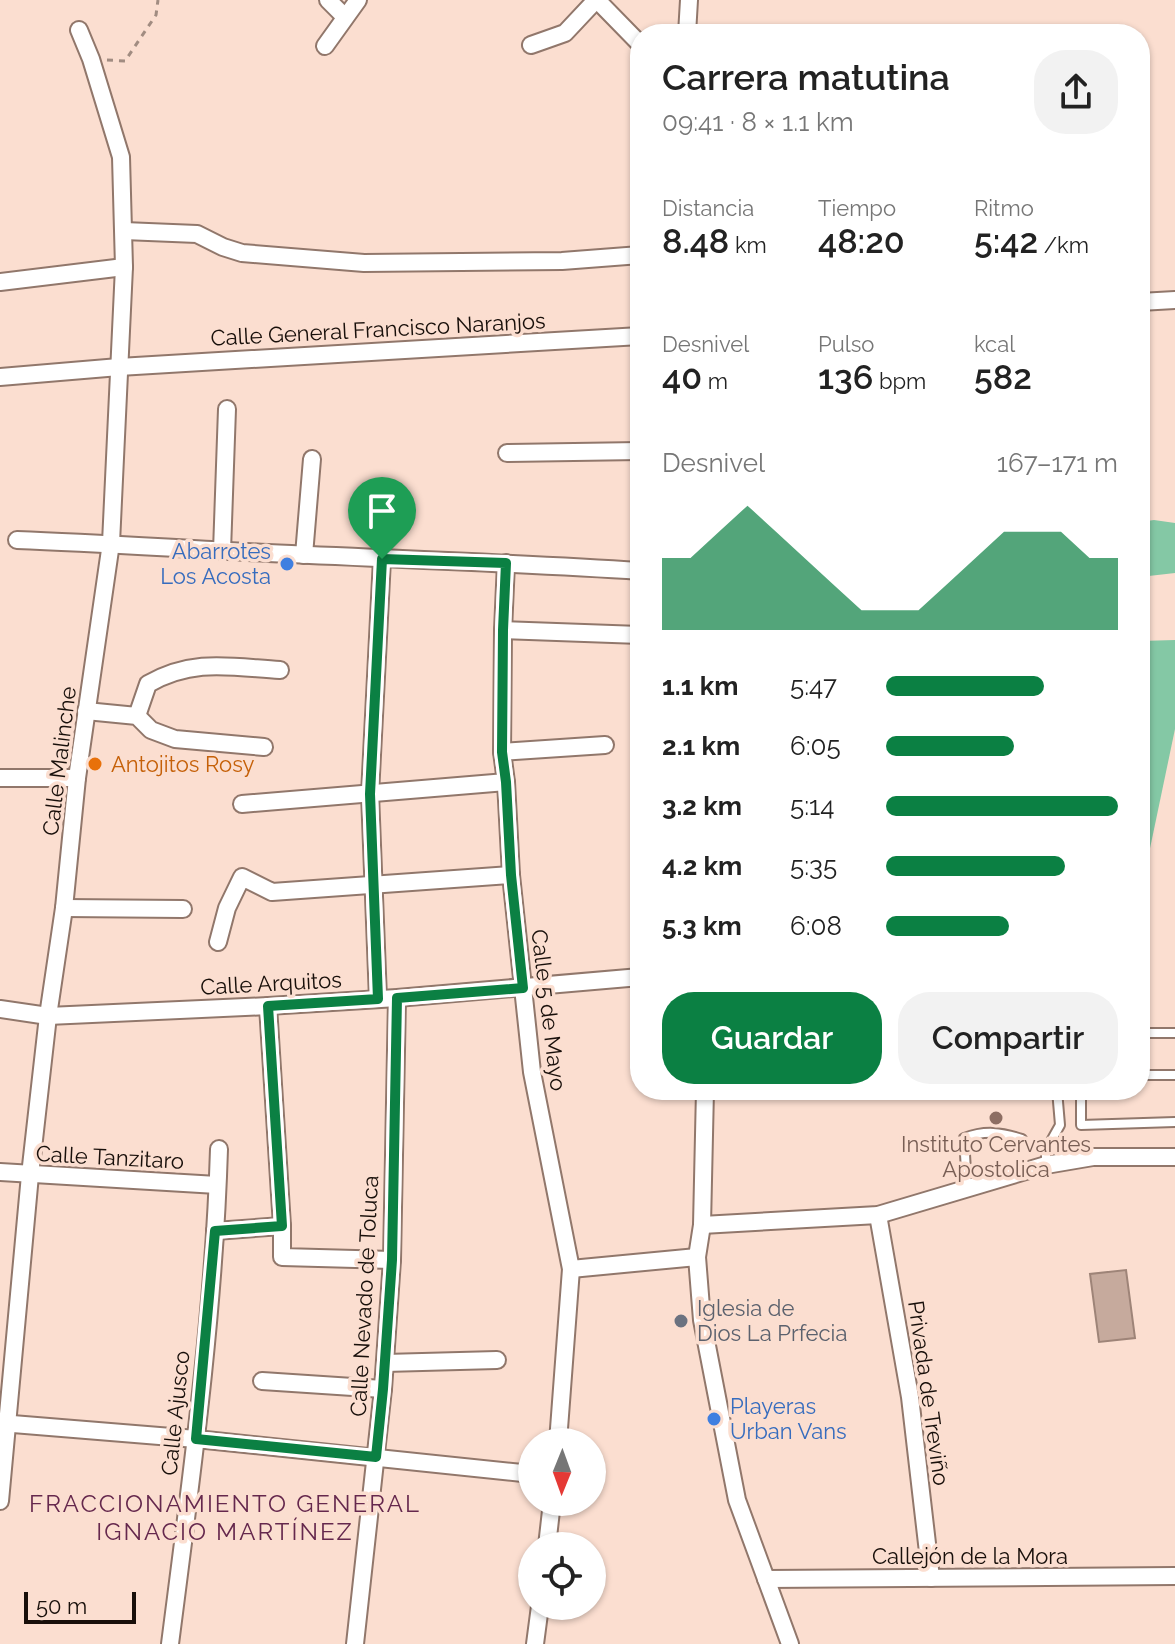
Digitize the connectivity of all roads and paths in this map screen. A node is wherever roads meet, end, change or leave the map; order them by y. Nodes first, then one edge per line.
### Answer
1 (158, 0) edge
2 (328, 0) edge
3 (358, 0) edge
4 (596, 0) edge
5 (689, 0) edge
6 (345, 17) junction
7 (688, 24) edge
8 (79, 30) dead end
9 (630, 34) edge
10 (531, 45) dead end
11 (325, 46) dead end
12 (91, 59) junction
13 (124, 231) junction
14 (630, 256) edge
15 (124, 267) junction
16 (0, 282) edge
17 (1175, 300) edge
18 (1150, 301) edge
19 (630, 337) edge
20 (119, 367) junction
21 (0, 377) edge
22 (227, 409) dead end
23 (630, 451) edge
24 (507, 453) dead end
25 (312, 459) dead end
26 (17, 540) dead end
27 (111, 543) junction
28 (222, 551) junction
29 (304, 555) junction
30 (382, 559) junction
31 (506, 563) junction
32 (630, 570) edge
33 (503, 630) junction
34 (630, 635) edge
35 (280, 670) dead end
36 (86, 711) junction
37 (137, 716) junction
38 (605, 745) dead end
39 (264, 747) dead end
40 (502, 752) junction
41 (0, 778) edge
42 (77, 778) junction
43 (506, 782) junction
44 (370, 794) junction
45 (242, 804) dead end
46 (511, 875) junction
47 (373, 884) junction
48 (64, 908) junction
49 (183, 909) dead end
50 (218, 942) dead end
51 (630, 978) edge
52 (523, 988) junction
53 (397, 998) junction
54 (378, 999) junction
55 (268, 1006) junction
56 (0, 1009) edge
57 (48, 1016) junction
58 (1150, 1033) edge
59 (1175, 1033) edge
60 (1150, 1075) edge
61 (1175, 1075) edge
62 (705, 1100) edge
63 (1058, 1100) edge
64 (1081, 1100) edge
65 (1175, 1122) edge
66 (1060, 1125) junction
67 (1081, 1125) junction
68 (1022, 1139) dead end
69 (219, 1149) dead end
70 (1175, 1157) edge
71 (1046, 1165) junction
72 (0, 1172) edge
73 (30, 1175) junction
74 (217, 1185) junction
75 (967, 1187) junction
76 (878, 1215) junction
77 (702, 1225) junction
78 (282, 1226) junction
79 (215, 1231) junction
80 (697, 1257) junction
81 (392, 1260) junction
82 (571, 1269) junction
83 (497, 1360) dead end
84 (385, 1363) junction
85 (262, 1381) dead end
86 (383, 1389) junction
87 (4, 1424) edge
88 (559, 1428) edge
89 (196, 1439) junction
90 (376, 1457) junction
91 (518, 1472) edge
92 (0, 1501) edge
93 (1175, 1576) edge
94 (931, 1578) junction
95 (766, 1579) junction
96 (538, 1620) edge
97 (170, 1644) edge
98 (355, 1644) edge
99 (535, 1644) edge
100 (790, 1644) edge

1 - 12 path
2 - 6 street
3 - 6 street
4 - 9 street
4 - 10 street
5 - 7 street
6 - 11 street
8 - 12 street, Calle Malinche
12 - 13 street, Calle Malinche
13 - 14 street
13 - 15 street, Calle Malinche
15 - 16 street
15 - 20 street, Calle Malinche
17 - 18 street
19 - 20 street, Calle General Francisco Naranjos
20 - 21 street, Calle General Francisco Naranjos
20 - 27 street, Calle Malinche
22 - 28 street
23 - 24 street
25 - 29 street
26 - 27 street
27 - 28 street
27 - 36 street, Calle Malinche
28 - 29 street
29 - 30 street
30 - 31 street
30 - 44 street
31 - 32 street
31 - 33 street, Calle 5 de Mayo
33 - 34 street
33 - 40 street, Calle 5 de Mayo
35 - 37 street
36 - 37 street
36 - 42 street, Calle Malinche
37 - 39 street
38 - 40 street
40 - 43 street, Calle 5 de Mayo
41 - 42 street
42 - 48 street, Calle Malinche
43 - 44 street
43 - 46 street, Calle 5 de Mayo
44 - 45 street
44 - 47 street
46 - 47 street
46 - 52 street, Calle 5 de Mayo
47 - 50 street
47 - 54 street
48 - 49 street
48 - 57 street, Calle Malinche
51 - 52 street, Calle Arquitos
52 - 53 street, Calle Arquitos
52 - 82 street, Calle 5 de Mayo
53 - 54 street, Calle Arquitos
53 - 81 street, Calle Nevado de Toluca
54 - 55 street, Calle Arquitos
55 - 57 street, Calle Arquitos
55 - 78 street
56 - 57 street, Calle Arquitos
57 - 73 street, Calle Malinche
58 - 59 lane
60 - 61 lane
62 - 77 street
63 - 66 lane
64 - 67 lane
65 - 67 lane
66 - 67 lane
66 - 71 lane
68 - 75 lane
69 - 74 street, Calle Ajusco
70 - 71 street
71 - 75 street
72 - 73 street, Calle Tanzitaro
73 - 74 street, Calle Tanzitaro
73 - 87 street, Calle Malinche
74 - 79 street, Calle Ajusco
75 - 76 street
76 - 77 street
76 - 94 street, Privada de Treviño
77 - 80 street
78 - 79 street
78 - 81 street
79 - 89 street, Calle Ajusco
80 - 82 street
80 - 95 street
81 - 84 street, Calle Nevado de Toluca
82 - 88 street, Calle 5 de Mayo
83 - 84 street
84 - 86 street, Calle Nevado de Toluca
85 - 86 street
86 - 90 street, Calle Nevado de Toluca
87 - 89 street
87 - 92 street, Calle Malinche
89 - 90 street
89 - 97 street, Calle Ajusco
90 - 91 street
90 - 98 street, Calle Nevado de Toluca
93 - 94 street, Callejón de la Mora
94 - 95 street, Callejón de la Mora
95 - 100 street
96 - 99 street

